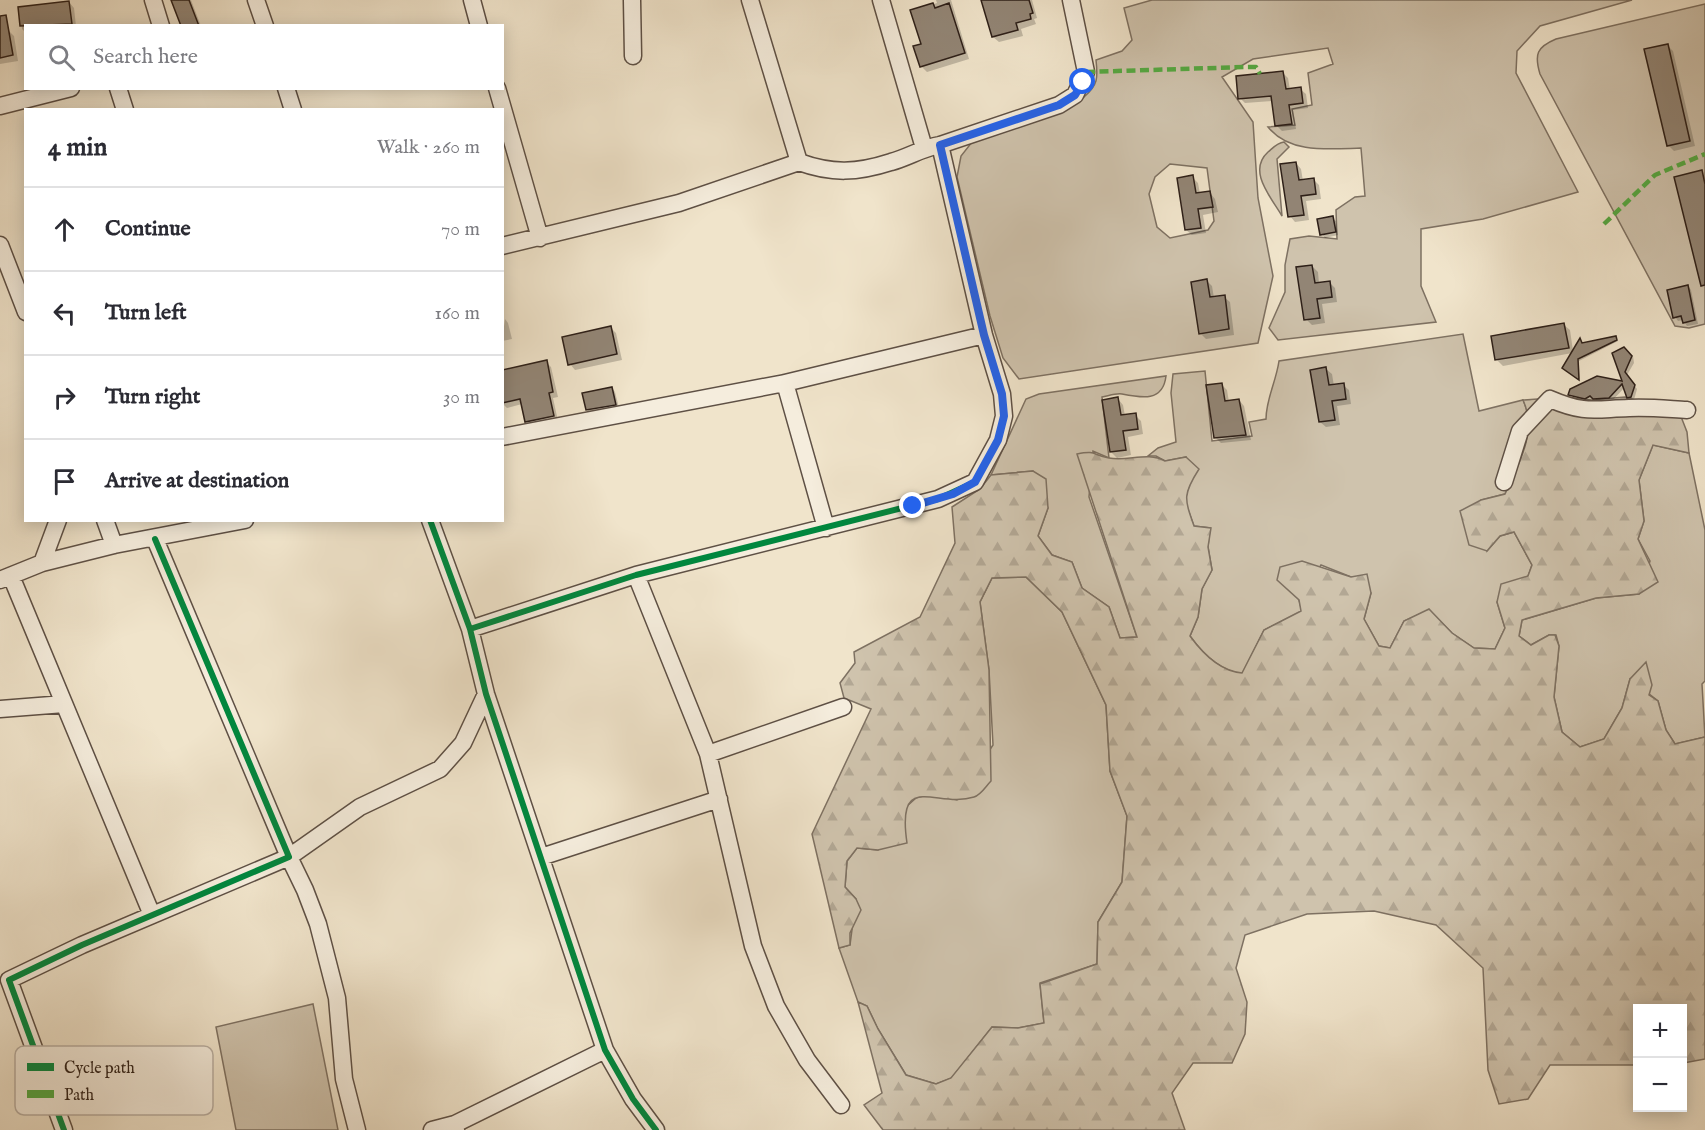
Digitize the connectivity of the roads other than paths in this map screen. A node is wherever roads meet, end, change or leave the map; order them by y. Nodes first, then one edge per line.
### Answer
1 (153, 0) edge
2 (256, 0) edge
3 (472, 0) edge
4 (632, 0) edge
5 (750, 0) edge
6 (881, 0) edge
7 (1071, 0) edge
8 (160, 24) edge
9 (264, 24) edge
10 (478, 24) edge
11 (633, 56) dead end
12 (63, 90) edge
13 (119, 90) edge
14 (287, 90) edge
15 (498, 90) edge
16 (0, 106) edge
17 (124, 108) edge
18 (292, 108) edge
19 (503, 108) edge
20 (504, 112) edge
21 (932, 146) junction
22 (799, 162) junction
23 (540, 238) junction
24 (0, 245) edge
25 (504, 246) edge
26 (24, 307) edge
27 (984, 335) junction
28 (785, 383) junction
29 (1687, 410) dead end
30 (504, 437) edge
31 (1504, 482) dead end
32 (57, 522) edge
33 (106, 522) edge
34 (232, 522) edge
35 (431, 522) edge
36 (826, 528) junction
37 (155, 539) junction
38 (114, 545) junction
39 (42, 563) junction
40 (636, 575) junction
41 (5, 578) edge
42 (470, 629) junction
43 (486, 694) junction
44 (64, 704) junction
45 (843, 707) dead end
46 (0, 709) edge
47 (708, 754) junction
48 (718, 799) junction
49 (289, 857) junction
50 (541, 857) junction
51 (152, 915) junction
52 (5, 981) edge
53 (31, 1046) edge
54 (605, 1050) junction
55 (841, 1105) dead end
56 (58, 1115) edge
57 (455, 1127) edge
58 (64, 1130) edge
59 (357, 1130) edge
60 (432, 1130) edge
61 (656, 1130) edge

1 - 8 street
2 - 9 street
3 - 10 street
4 - 11 street
5 - 22 street
6 - 21 street
7 - 21 street
12 - 16 street
13 - 17 street
14 - 18 street
15 - 19 street
20 - 23 street
21 - 22 street
21 - 27 street
22 - 23 street
23 - 25 street
24 - 26 street
27 - 28 street
27 - 36 street
28 - 30 street
28 - 36 street
29 - 31 street
32 - 39 street
33 - 38 street
34 - 37 street
35 - 42 street
36 - 40 street
37 - 38 street
37 - 49 street
38 - 39 street
39 - 41 street
40 - 42 street
40 - 47 street
41 - 44 street
42 - 43 street
43 - 49 street
43 - 50 street
44 - 46 street
44 - 51 street
45 - 47 street
47 - 48 street
48 - 50 street
48 - 55 street
49 - 51 street
49 - 59 street
50 - 54 street
51 - 52 street
52 - 53 street
54 - 57 street
54 - 61 street
56 - 58 street
57 - 60 street

